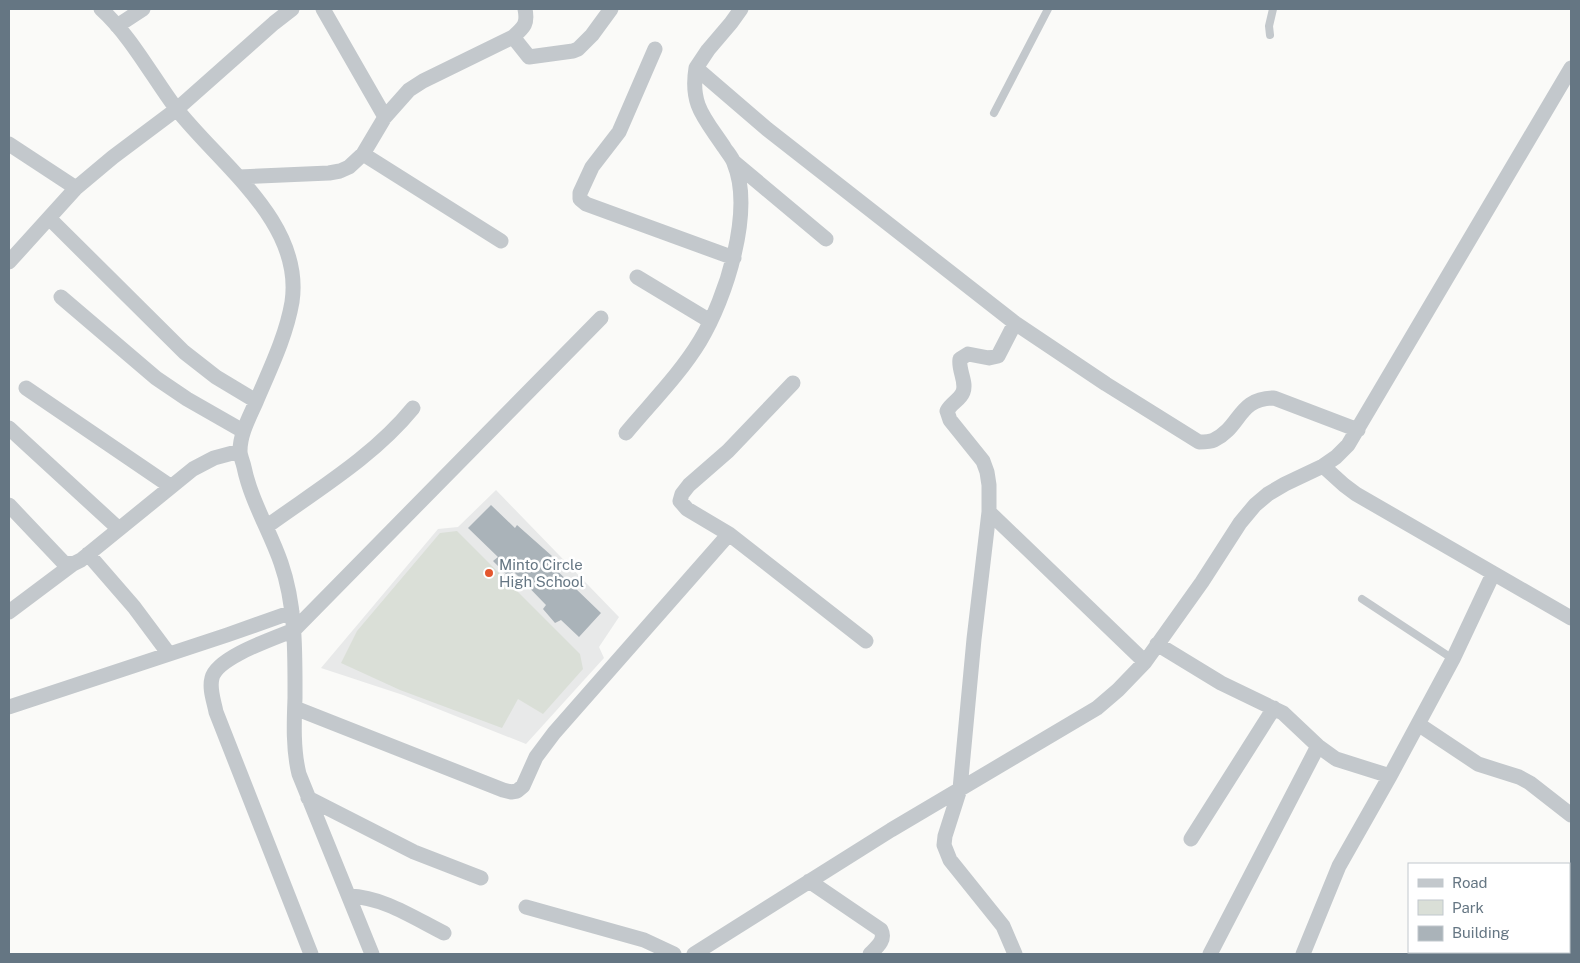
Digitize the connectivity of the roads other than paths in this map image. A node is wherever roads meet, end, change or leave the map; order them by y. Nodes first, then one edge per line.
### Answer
1 (101, 9) edge
2 (143, 9) edge
3 (292, 9) edge
4 (323, 9) edge
5 (525, 9) edge
6 (610, 9) edge
7 (741, 9) edge
8 (1048, 9) edge
9 (1273, 9) edge
10 (117, 26) junction
11 (1270, 35) dead end
12 (513, 37) junction
13 (655, 49) dead end
14 (696, 68) junction
15 (1571, 68) edge
16 (177, 109) junction
17 (994, 113) dead end
18 (385, 117) junction
19 (9, 144) edge
20 (363, 154) junction
21 (734, 162) junction
22 (239, 177) junction
23 (76, 188) junction
24 (50, 219) junction
25 (826, 239) dead end
26 (501, 241) dead end
27 (734, 258) junction
28 (9, 262) edge
29 (637, 277) dead end
30 (61, 297) dead end
31 (601, 318) dead end
32 (710, 321) junction
33 (1015, 323) junction
34 (793, 383) dead end
35 (26, 388) dead end
36 (256, 401) junction
37 (413, 408) dead end
38 (9, 428) edge
39 (1358, 430) junction
40 (243, 431) junction
41 (626, 433) dead end
42 (240, 451) junction
43 (1323, 466) junction
44 (170, 486) junction
45 (9, 505) edge
46 (989, 512) junction
47 (266, 527) junction
48 (119, 529) junction
49 (729, 534) junction
50 (88, 554) junction
51 (73, 564) junction
52 (1493, 574) junction
53 (1362, 600) dead end
54 (9, 612) edge
55 (292, 612) junction
56 (1571, 618) edge
57 (294, 630) junction
58 (866, 642) dead end
59 (1157, 644) junction
60 (169, 654) junction
61 (1453, 659) junction
62 (1145, 662) junction
63 (9, 707) edge
64 (295, 708) junction
65 (1274, 708) junction
66 (1418, 724) junction
67 (1318, 746) junction
68 (1390, 776) junction
69 (960, 789) junction
70 (308, 798) junction
71 (1571, 815) edge
72 (1191, 839) dead end
73 (481, 878) dead end
74 (809, 881) junction
75 (349, 896) junction
76 (526, 907) dead end
77 (444, 933) dead end
78 (311, 954) edge
79 (372, 954) edge
80 (674, 954) edge
81 (694, 954) edge
82 (870, 954) edge
83 (1013, 954) edge
84 (1210, 954) edge
85 (1303, 954) edge

1 - 10 street
2 - 10 street
3 - 16 street
4 - 18 street
5 - 12 street
6 - 12 street
7 - 14 street
8 - 17 lane
9 - 11 lane
10 - 16 street
12 - 18 street
13 - 27 street
14 - 21 street
14 - 33 street
15 - 39 street
16 - 22 street
16 - 23 street
18 - 20 street
19 - 23 street
20 - 22 street
20 - 26 street
21 - 25 street
21 - 27 street
22 - 36 street
23 - 24 street
24 - 28 street
24 - 36 street
27 - 32 street
29 - 32 street
30 - 40 street
31 - 57 street
32 - 41 street
33 - 39 street
33 - 46 street
34 - 49 street
35 - 44 street
36 - 40 street
37 - 47 street
38 - 48 street
39 - 43 street
40 - 42 street
42 - 44 street
42 - 47 street
43 - 52 street
43 - 59 street
44 - 48 street
45 - 51 street
46 - 62 street
46 - 69 street
47 - 55 street
48 - 50 street
49 - 58 street
49 - 64 street
50 - 51 street
50 - 60 street
51 - 54 street
52 - 56 street
52 - 61 street
53 - 61 lane
55 - 57 street
55 - 60 street
57 - 64 street
57 - 78 street
59 - 62 street
59 - 65 street
60 - 63 street
61 - 66 street
62 - 69 street
64 - 70 street
65 - 67 street
65 - 72 street
66 - 68 street
66 - 71 street
67 - 68 street
67 - 84 street
68 - 85 street
69 - 74 street
69 - 83 street
70 - 73 street
70 - 75 street
74 - 81 street
74 - 82 street
75 - 77 street
75 - 79 street
76 - 80 street

